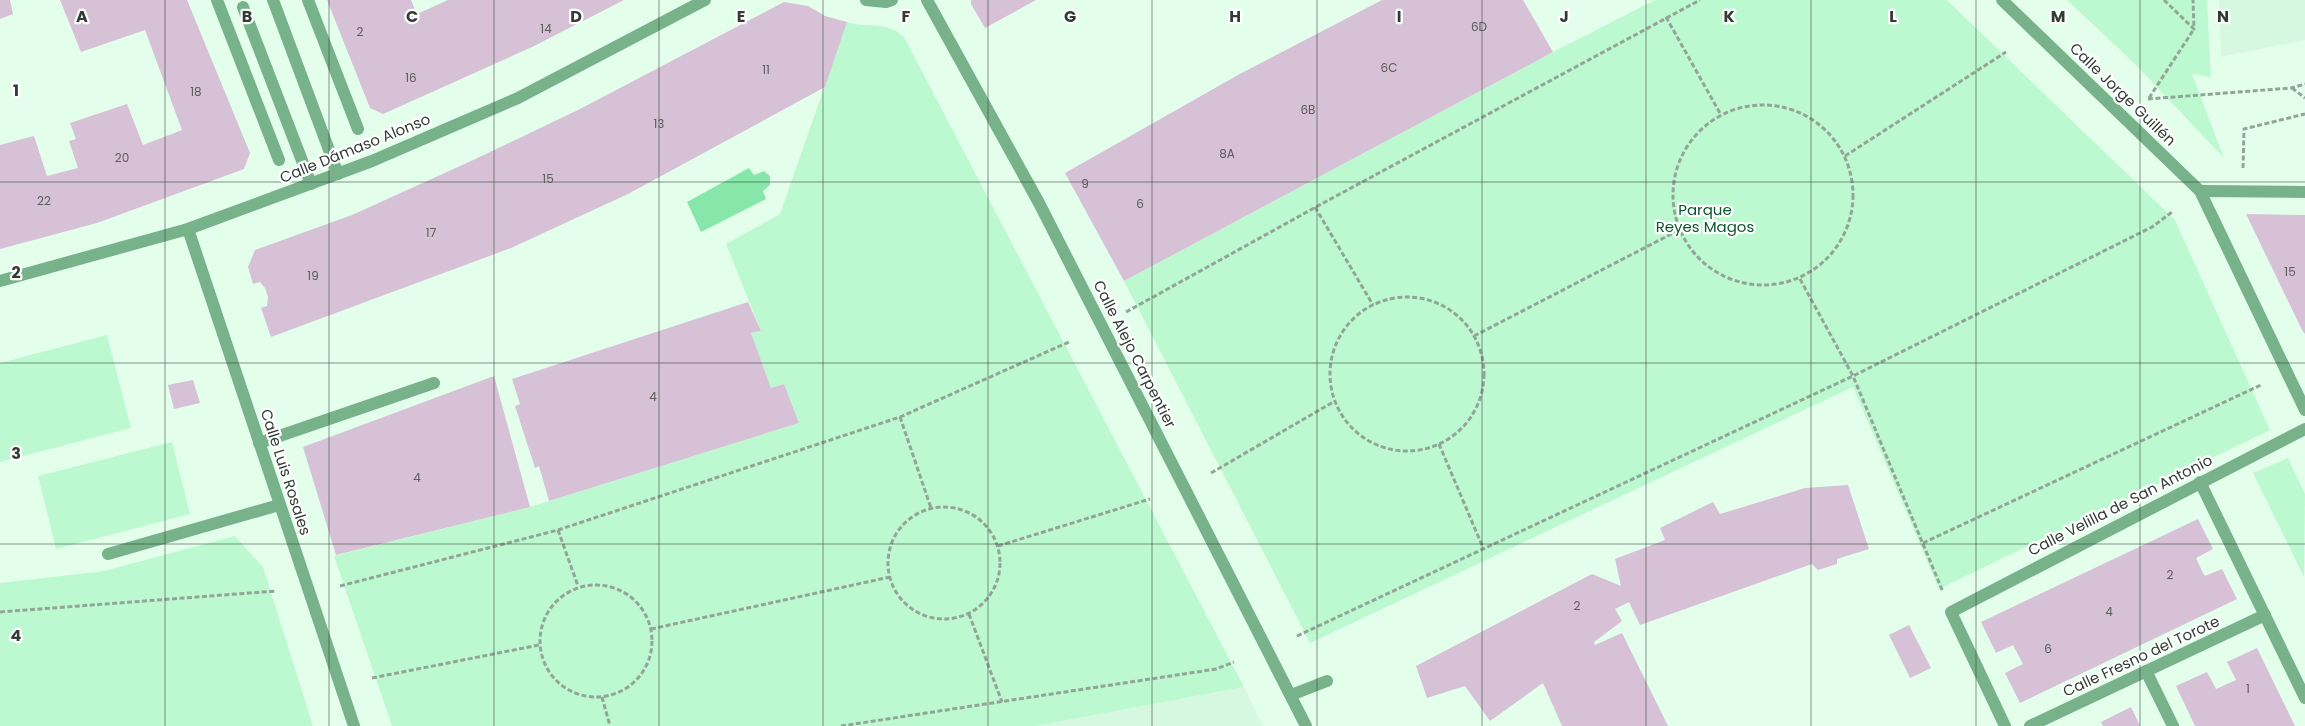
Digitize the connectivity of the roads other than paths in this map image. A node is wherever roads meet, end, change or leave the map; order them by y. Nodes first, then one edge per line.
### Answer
1 (217, 0) edge
2 (272, 0) edge
3 (308, 0) edge
4 (705, 0) edge
5 (866, 0) edge
6 (892, 0) edge
7 (927, 0) edge
8 (2002, 0) edge
9 (243, 6) dead end
10 (358, 129) dead end
11 (280, 160) dead end
12 (338, 174) junction
13 (311, 184) junction
14 (2200, 191) junction
15 (2305, 192) edge
16 (188, 229) junction
17 (0, 281) edge
18 (434, 383) dead end
19 (2305, 410) edge
20 (2305, 429) edge
21 (259, 443) junction
22 (2200, 482) junction
23 (280, 505) junction
24 (108, 554) dead end
25 (2265, 615) junction
26 (2146, 671) junction
27 (1327, 682) dead end
28 (1291, 695) junction
29 (2305, 698) edge
30 (354, 726) edge
31 (1306, 726) edge
32 (2005, 726) edge
33 (2030, 726) edge
34 (2174, 726) edge

1 - 11 street
2 - 12 street
3 - 10 street
4 - 12 street, Calle Dámaso Alonso
5 - 6 street
7 - 28 street, Calle Alejo Carpentier
8 - 14 street, Calle Jorge Guillén
9 - 13 street
12 - 13 street, Calle Dámaso Alonso
13 - 16 street, Calle Dámaso Alonso
14 - 15 street
14 - 19 street
16 - 17 street, Calle Dámaso Alonso
16 - 21 street, Calle Luis Rosales
18 - 21 street
20 - 22 street, Calle Velilla de San Antonio
21 - 23 street, Calle Luis Rosales
22 - 25 street
22 - 32 street, Calle Velilla de San Antonio
23 - 24 street
23 - 30 street, Calle Luis Rosales
25 - 26 street, Calle Fresno del Torote
25 - 29 street
26 - 33 street, Calle Fresno del Torote
26 - 34 street
27 - 28 street
28 - 31 street, Calle Alejo Carpentier

